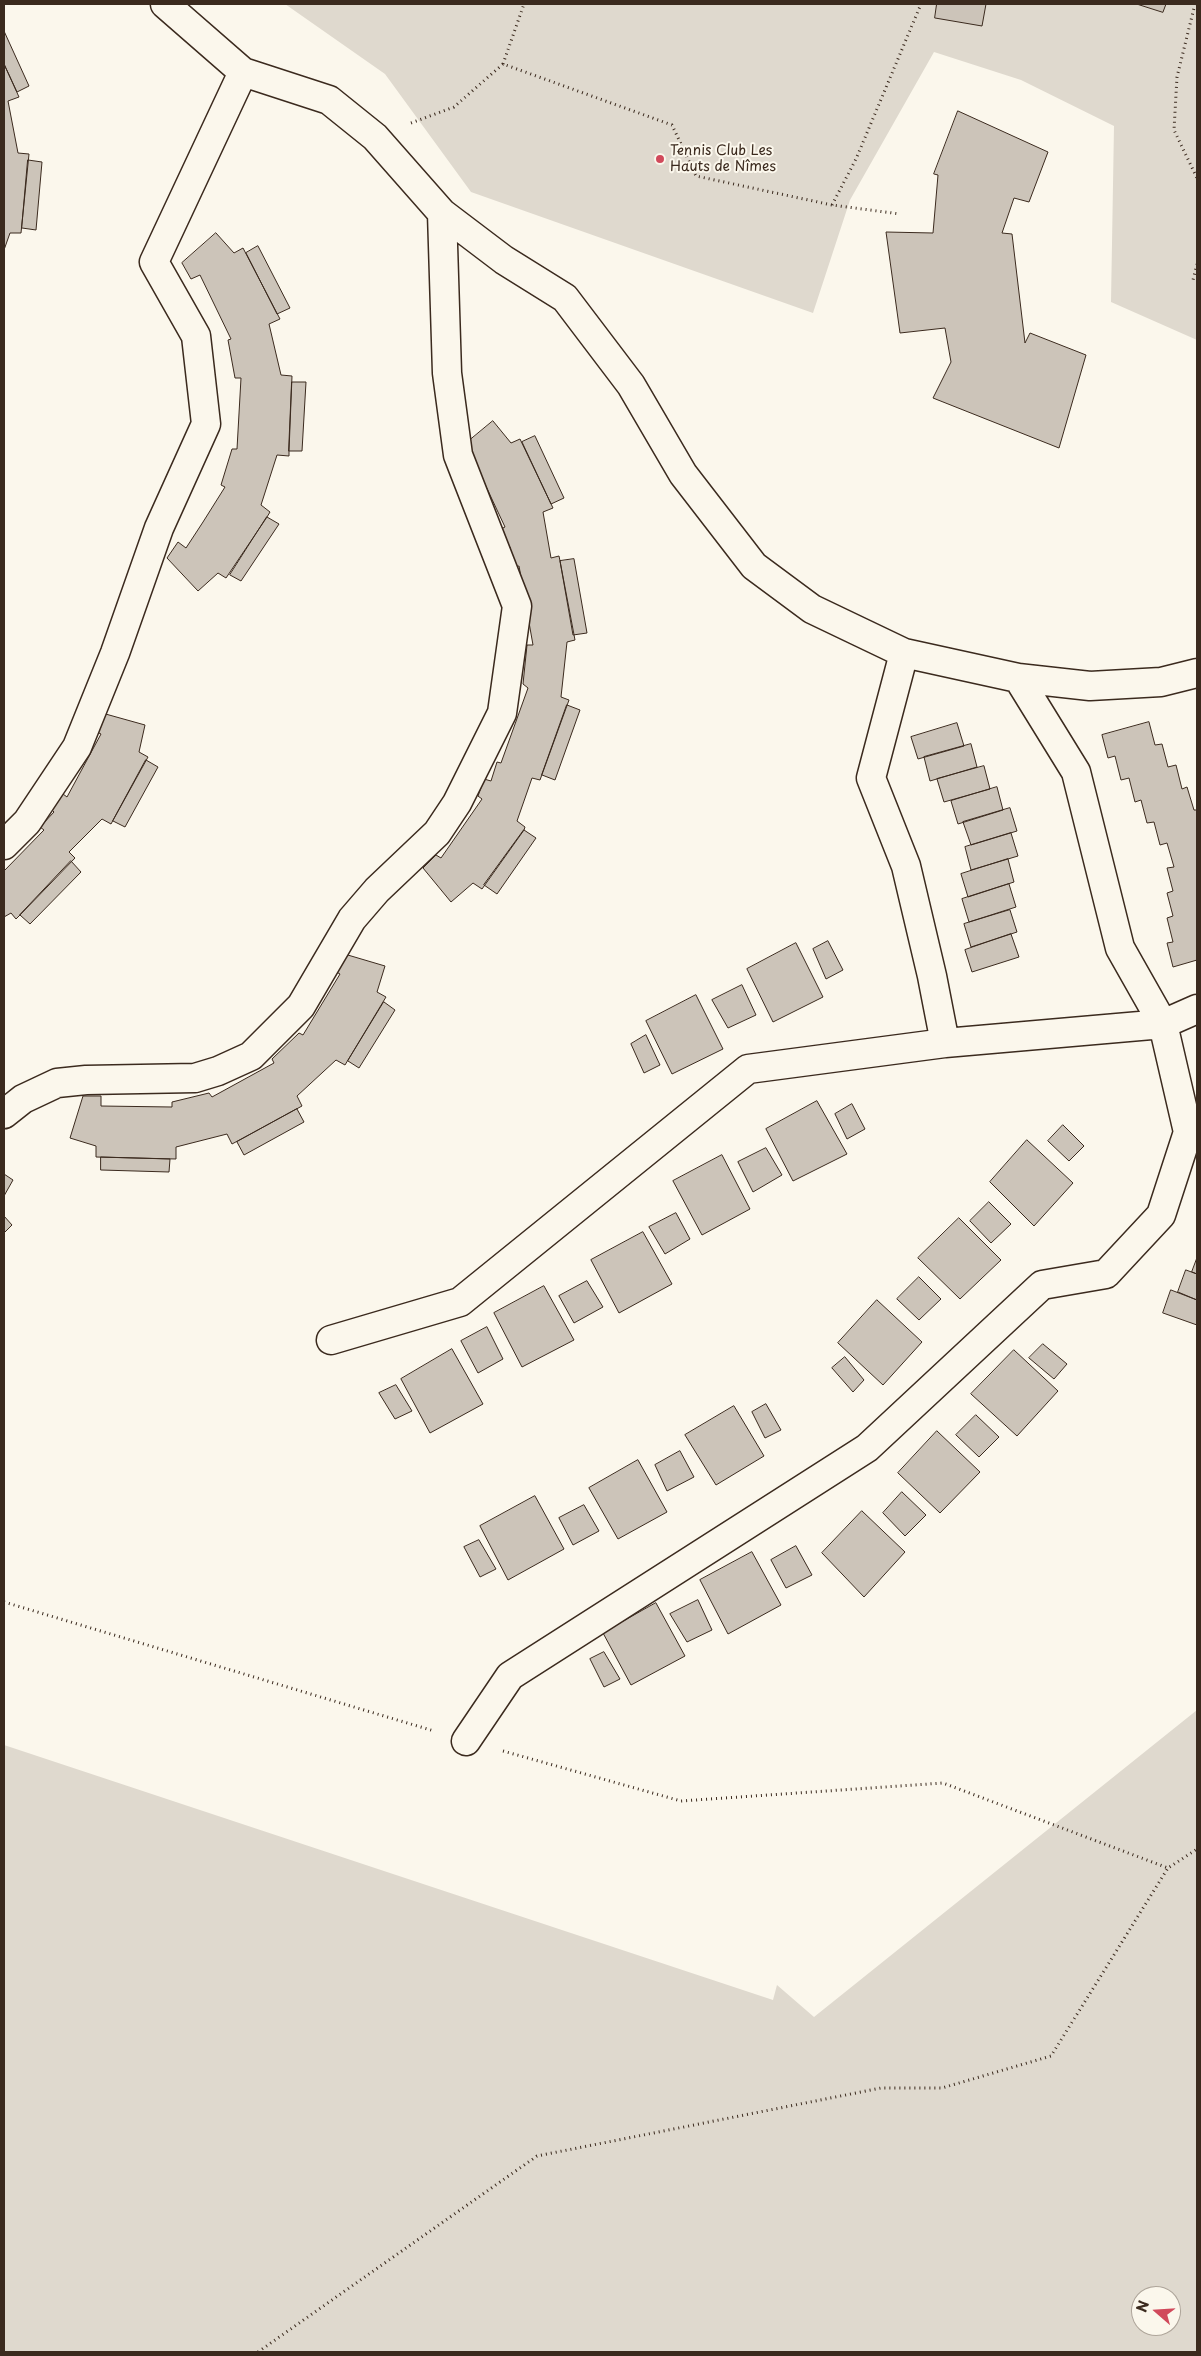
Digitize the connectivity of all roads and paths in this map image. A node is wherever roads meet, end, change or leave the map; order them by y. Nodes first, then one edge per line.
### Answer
1 (165, 4) edge
2 (524, 4) edge
3 (922, 4) edge
4 (1195, 4) edge
5 (503, 64) junction
6 (243, 72) junction
7 (375, 137) junction
8 (1197, 178) edge
9 (832, 206) junction
10 (442, 213) junction
11 (900, 214) dead end
12 (1197, 264) edge
13 (1197, 281) edge
14 (904, 653) junction
15 (1197, 673) edge
16 (1018, 678) junction
17 (4, 845) edge
18 (1197, 1008) edge
19 (1163, 1024) junction
20 (945, 1043) junction
21 (4, 1114) edge
22 (332, 1340) dead end
23 (4, 1602) edge
24 (466, 1740) junction
25 (1197, 1849) edge
26 (1168, 1868) junction
27 (258, 2352) edge

1 - 6 street
2 - 5 path
3 - 9 path
4 - 8 path
5 - 7 path
5 - 9 path
6 - 7 street
6 - 17 street
7 - 10 street
9 - 11 path
10 - 14 street
10 - 21 street
12 - 13 path
14 - 16 street
14 - 20 street
15 - 16 street
16 - 19 street
18 - 19 street
19 - 20 street
19 - 24 street
20 - 22 street
23 - 24 path
24 - 26 path
25 - 26 path
26 - 27 path

